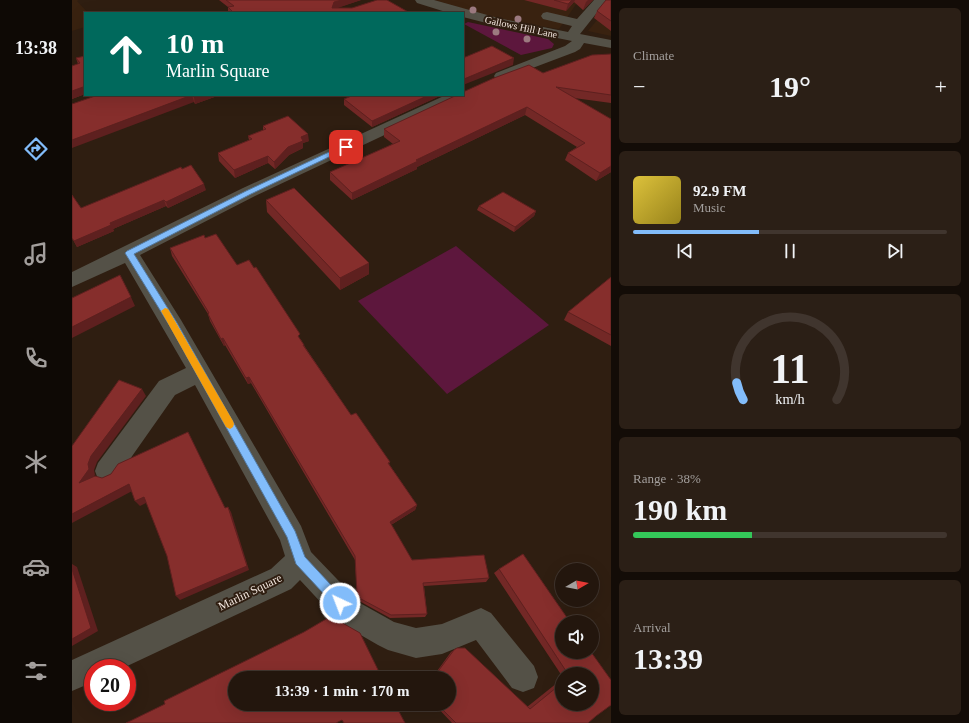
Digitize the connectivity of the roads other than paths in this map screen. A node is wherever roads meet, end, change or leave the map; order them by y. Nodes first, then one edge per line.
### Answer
1 (421, 0) edge
2 (458, 0) edge
3 (601, 0) edge
4 (447, 8) junction
5 (460, 12) edge
6 (464, 13) edge
7 (547, 16) dead end
8 (580, 24) junction
9 (576, 38) junction
10 (611, 44) edge
11 (487, 82) edge
12 (457, 96) edge
13 (129, 253) junction
14 (72, 280) edge
15 (200, 372) junction
16 (107, 471) dead end
17 (300, 560) junction
18 (72, 676) edge
19 (523, 677) dead end

1 - 4 street, Gallows Hill Lane
2 - 4 street
3 - 8 street
4 - 5 street, Gallows Hill Lane
6 - 9 street, Gallows Hill Lane
7 - 8 street
8 - 9 street
9 - 10 street, Gallows Hill Lane
9 - 11 street
12 - 13 street
13 - 14 street
13 - 15 street
15 - 16 street
15 - 17 street
17 - 18 street, Marlin Square
17 - 19 street

